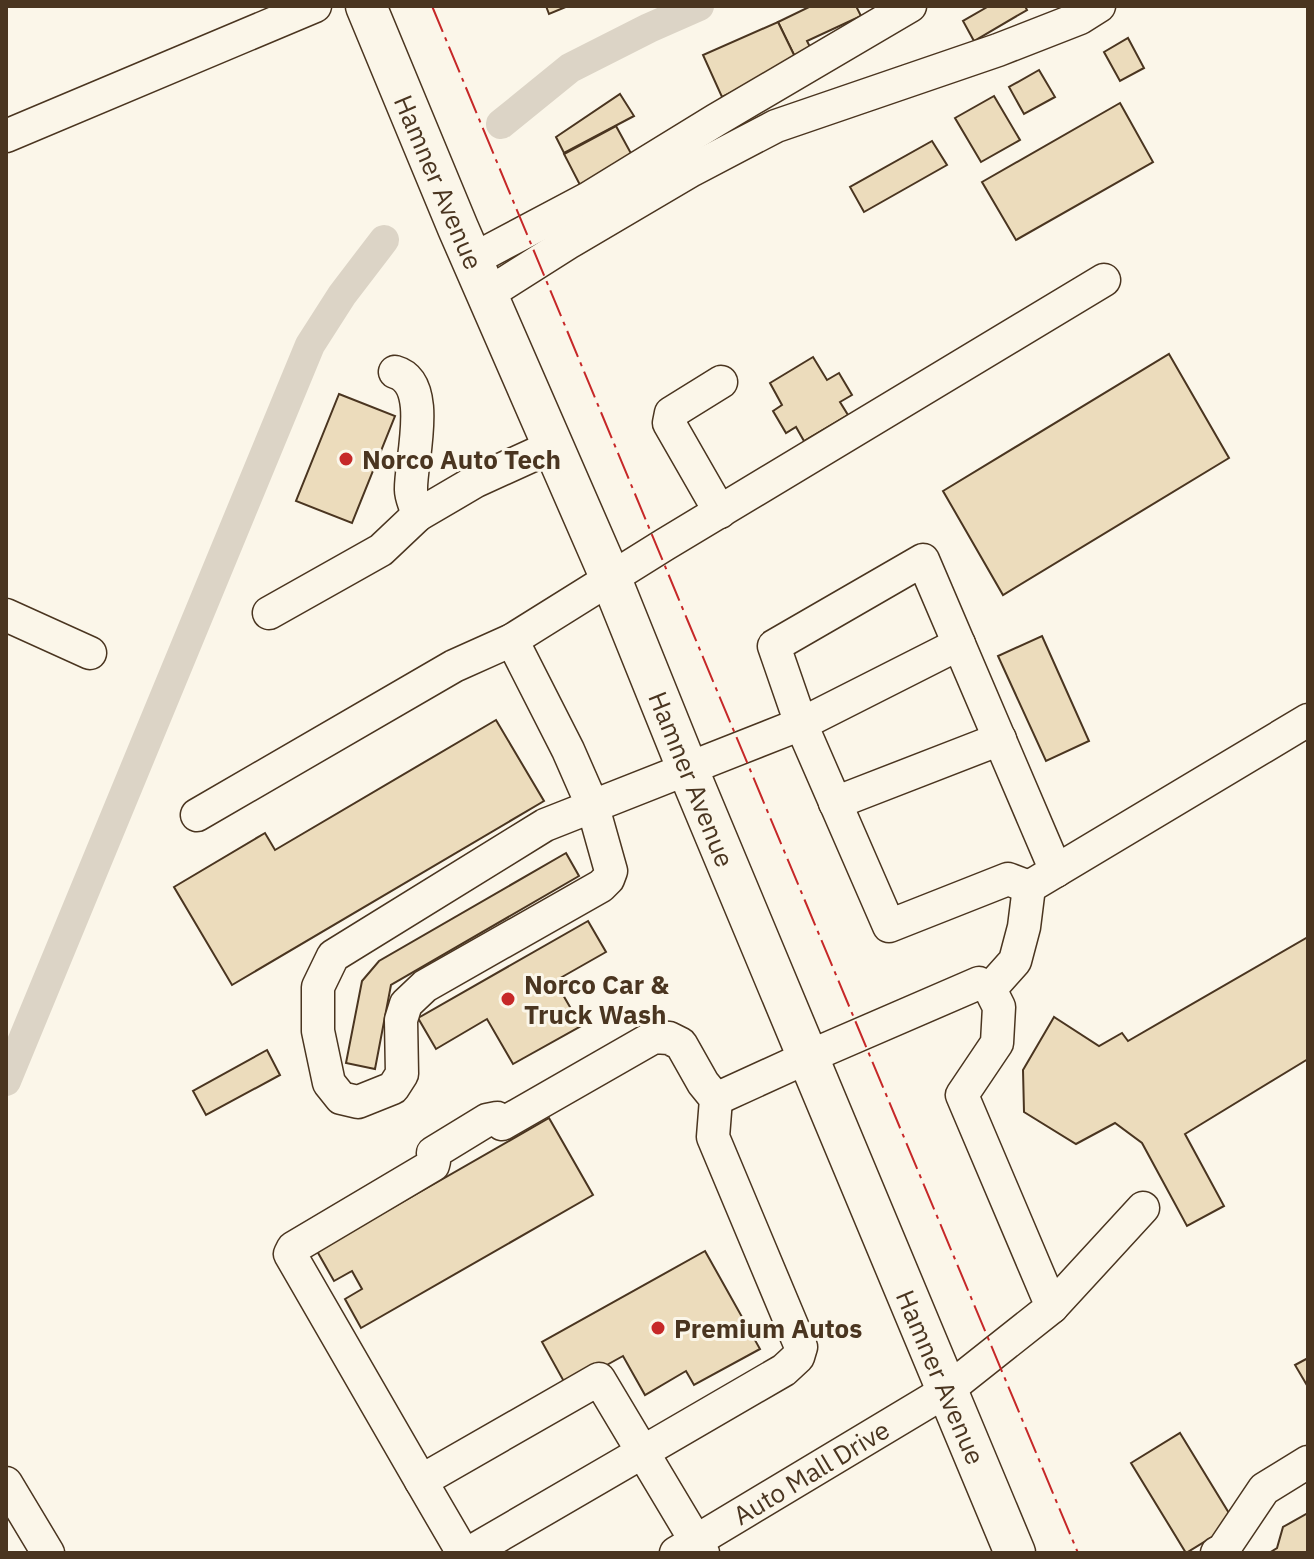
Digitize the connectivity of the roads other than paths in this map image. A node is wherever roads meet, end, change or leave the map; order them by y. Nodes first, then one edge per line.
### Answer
1 (315, 6) edge
2 (366, 6) edge
3 (910, 6) edge
4 (1099, 6) edge
5 (6, 136) edge
6 (472, 261) junction
7 (1104, 280) dead end
8 (395, 372) dead end
9 (721, 382) dead end
10 (553, 446) junction
11 (720, 512) junction
12 (418, 515) junction
13 (611, 579) junction
14 (269, 613) dead end
15 (6, 615) edge
16 (512, 640) junction
17 (959, 644) junction
18 (90, 653) dead end
19 (1308, 720) edge
20 (801, 724) junction
21 (1000, 739) junction
22 (688, 770) junction
23 (835, 803) junction
24 (593, 807) junction
25 (197, 815) dead end
26 (1043, 879) junction
27 (990, 989) junction
28 (808, 1057) junction
29 (716, 1099) junction
30 (1143, 1208) dead end
31 (1052, 1307) junction
32 (946, 1391) junction
33 (642, 1452) junction
34 (1308, 1462) edge
35 (421, 1481) junction
36 (6, 1483) edge
37 (691, 1549) edge
38 (48, 1553) edge
39 (466, 1553) edge
40 (1015, 1553) edge
41 (1217, 1553) edge

1 - 5 street
2 - 6 main road, Hamner Avenue
3 - 6 street
4 - 6 street
6 - 10 main road, Hamner Avenue
7 - 11 street
8 - 12 street
9 - 11 street
10 - 12 street
10 - 13 main road, Hamner Avenue
11 - 13 street
12 - 14 street
13 - 16 street
13 - 22 main road, Hamner Avenue
15 - 18 street
16 - 24 street
16 - 25 street
17 - 20 street
17 - 20 street
17 - 21 street
19 - 26 street
20 - 22 street
20 - 23 street
21 - 23 street
21 - 26 street
22 - 24 street
22 - 28 main road, Hamner Avenue
23 - 26 street
24 - 24 street
26 - 27 street
27 - 28 street
27 - 31 street
28 - 29 street
28 - 32 main road, Hamner Avenue
29 - 33 street
29 - 35 street
30 - 31 street, Auto Mall Drive
31 - 32 street, Auto Mall Drive
32 - 37 street, Auto Mall Drive
32 - 40 main road, Hamner Avenue
33 - 35 street
33 - 37 street
33 - 39 street
34 - 41 street
35 - 39 street
36 - 38 street

